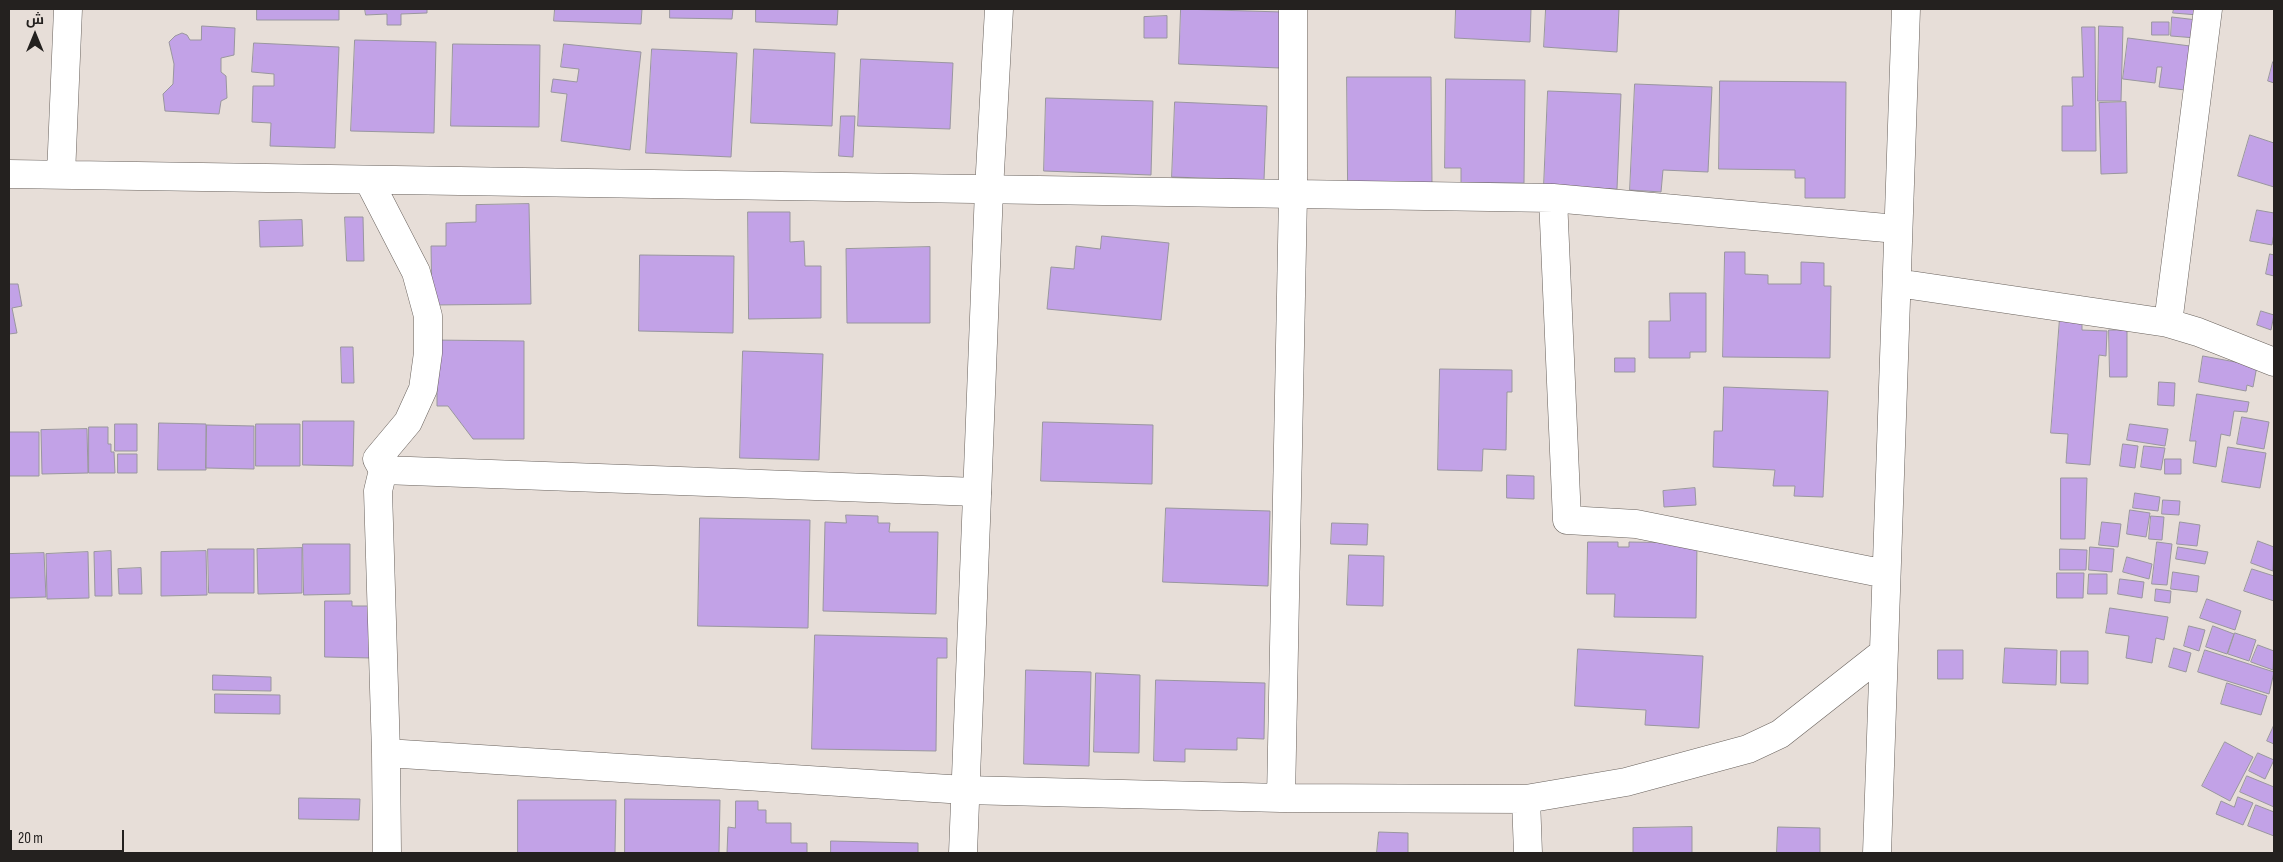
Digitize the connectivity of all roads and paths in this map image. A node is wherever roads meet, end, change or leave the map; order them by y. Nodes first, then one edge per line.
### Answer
1 (68, 9) edge
2 (999, 9) edge
3 (1293, 9) edge
4 (1906, 9) edge
5 (2208, 9) edge
6 (9, 174) edge
7 (61, 175) junction
8 (369, 181) junction
9 (989, 190) junction
10 (1293, 195) junction
11 (1553, 198) junction
12 (1897, 229) junction
13 (1897, 283) junction
14 (2168, 323) junction
15 (2274, 362) edge
16 (383, 470) junction
17 (977, 492) junction
18 (1886, 574) junction
19 (1883, 653) junction
20 (386, 753) junction
21 (965, 790) junction
22 (1280, 798) junction
23 (1526, 799) junction
24 (387, 853) edge
25 (963, 853) edge
26 (1528, 853) edge
27 (1877, 853) edge

1 - 7 street
2 - 9 street
3 - 10 street
4 - 12 street
5 - 14 street
6 - 7 street
7 - 8 street
8 - 9 street
8 - 16 street
9 - 10 street
9 - 17 street
10 - 11 street
10 - 22 street
11 - 12 street
11 - 18 street
12 - 13 street
13 - 14 street
13 - 18 street
14 - 15 street
16 - 17 street
16 - 20 street
17 - 21 street
18 - 19 street
19 - 23 street
19 - 27 street
20 - 21 street
20 - 24 street
21 - 22 street
21 - 25 street
22 - 23 street
23 - 26 street

